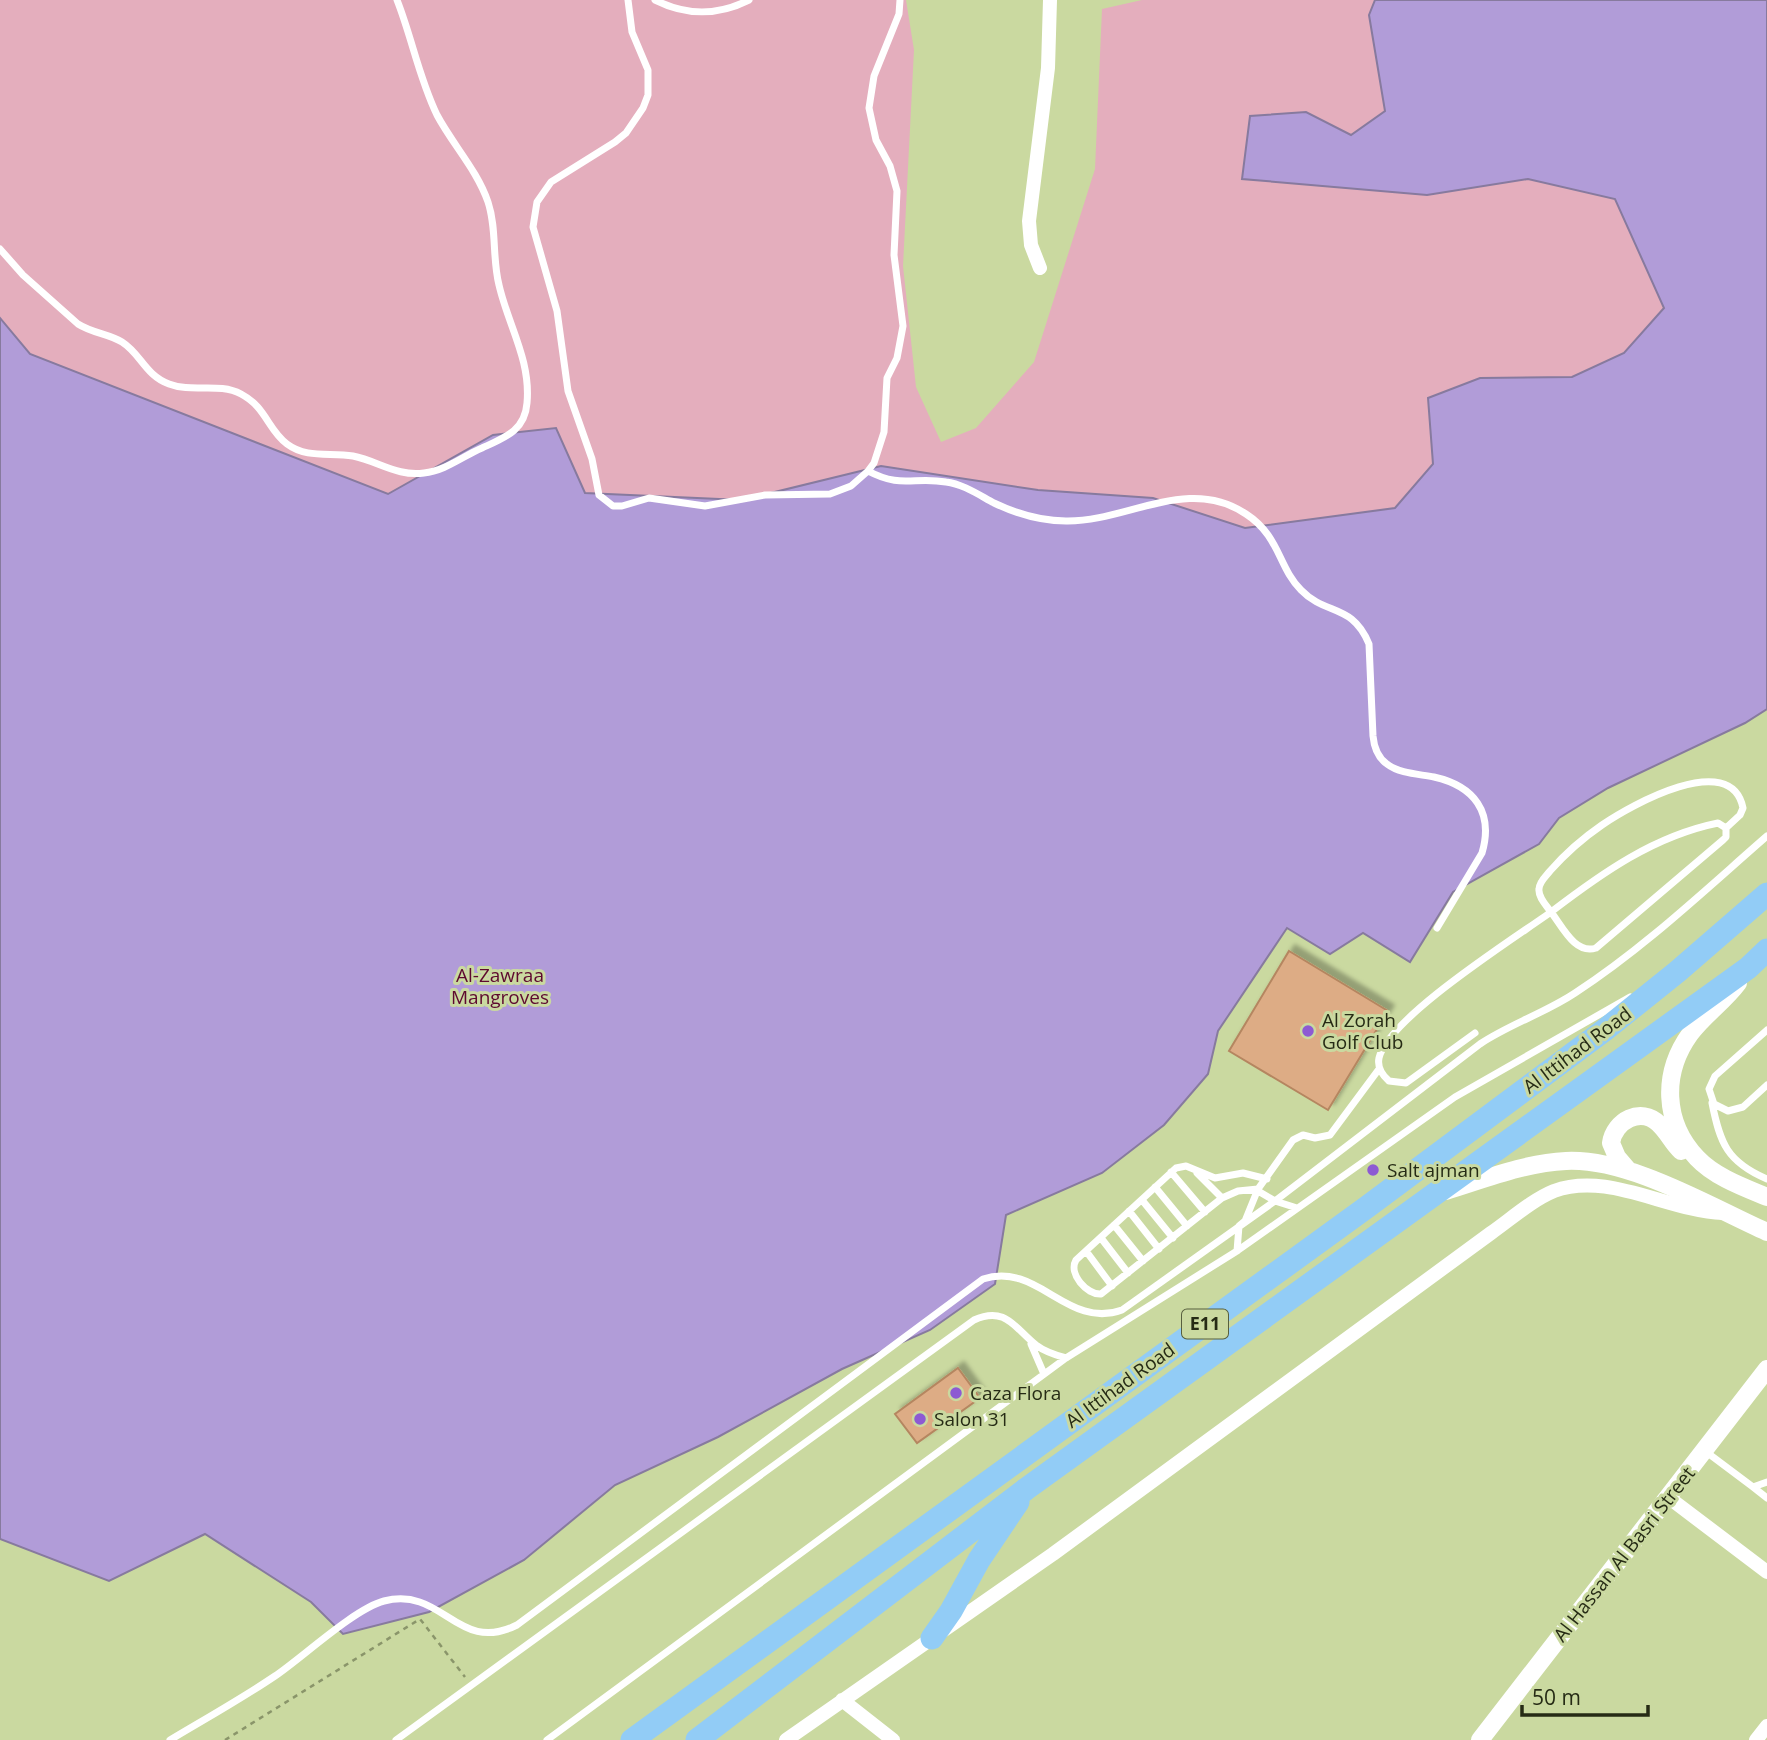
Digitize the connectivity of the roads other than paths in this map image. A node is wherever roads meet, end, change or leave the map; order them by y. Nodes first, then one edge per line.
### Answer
1 (397, 0) edge
2 (628, 0) edge
3 (655, 0) edge
4 (749, 0) edge
5 (900, 0) edge
6 (1050, 0) edge
7 (0, 248) edge
8 (1040, 268) dead end
9 (868, 471) junction
10 (1726, 828) junction
11 (1767, 836) edge
12 (1767, 894) edge
13 (1551, 912) junction
14 (1437, 928) dead end
15 (1767, 950) edge
16 (1748, 968) junction
17 (1677, 972) junction
18 (1767, 1030) edge
19 (1475, 1033) dead end
20 (1379, 1069) junction
21 (1767, 1085) edge
22 (1710, 1097) junction
23 (1697, 1158) junction
24 (1192, 1168) junction
25 (1629, 1171) junction
26 (1171, 1172) junction
27 (1267, 1179) junction
28 (1767, 1179) edge
29 (1155, 1187) junction
30 (1258, 1190) junction
31 (1430, 1196) junction
32 (1767, 1197) edge
33 (1222, 1198) junction
34 (1142, 1200) junction
35 (1275, 1201) junction
36 (1297, 1208) junction
37 (1129, 1211) junction
38 (1205, 1212) junction
39 (1723, 1213) junction
40 (1114, 1225) junction
41 (1187, 1226) junction
42 (1239, 1226) junction
43 (1767, 1232) edge
44 (1101, 1237) junction
45 (1172, 1238) junction
46 (1159, 1249) junction
47 (1086, 1251) junction
48 (1237, 1251) junction
49 (1143, 1261) junction
50 (1128, 1273) junction
51 (1112, 1286) junction
52 (1025, 1335) junction
53 (1066, 1358) junction
54 (1767, 1369) edge
55 (1044, 1374) junction
56 (1704, 1450) junction
57 (1767, 1482) edge
58 (1753, 1487) junction
59 (1026, 1489) junction
60 (1668, 1497) junction
61 (1767, 1498) edge
62 (1767, 1572) edge
63 (932, 1638) junction
64 (842, 1700) junction
65 (1767, 1726) edge
66 (170, 1740) edge
67 (396, 1740) edge
68 (547, 1740) edge
69 (632, 1740) edge
70 (697, 1740) edge
71 (786, 1740) edge
72 (893, 1740) edge
73 (1480, 1740) edge
74 (1756, 1740) edge

1 - 7 lane
2 - 9 lane
3 - 4 lane
5 - 9 lane
6 - 8 street
9 - 14 lane
10 - 13 lane
10 - 13 lane
10 - 13 lane
11 - 35 lane
12 - 17 highway, Al Ittihad Road / E11
13 - 20 lane
15 - 16 highway, Al Ittihad Road / E11
16 - 23 street
16 - 31 highway, Al Ittihad Road / E11
17 - 36 lane
17 - 69 highway, Al Ittihad Road / E11
18 - 22 lane
19 - 20 lane
20 - 27 lane
21 - 22 lane
22 - 28 lane
23 - 25 street
23 - 32 street
24 - 26 lane
24 - 27 lane
24 - 33 lane
25 - 31 street
25 - 39 street
26 - 29 lane
26 - 38 lane
27 - 30 lane
29 - 34 lane
29 - 41 lane
30 - 33 lane
30 - 35 lane
30 - 42 lane
31 - 59 highway, Al Ittihad Road / E11
33 - 38 lane
34 - 37 lane
34 - 45 lane
35 - 36 lane
35 - 42 lane
36 - 48 lane
37 - 40 lane
37 - 46 lane
38 - 41 lane
39 - 43 street
39 - 63 street
40 - 44 lane
40 - 49 lane
41 - 45 lane
42 - 48 lane
42 - 66 lane
44 - 47 lane
44 - 50 lane
45 - 46 lane
46 - 49 lane
47 - 51 lane
47 - 51 lane
48 - 53 lane
49 - 50 lane
50 - 51 lane
52 - 53 lane
52 - 55 lane
52 - 67 lane
53 - 55 lane
54 - 56 street, Al Hassan Al Basri Street
55 - 68 lane
56 - 58 lane
56 - 60 street, Al Hassan Al Basri Street
57 - 58 lane
58 - 61 lane
59 - 63 highway
59 - 70 highway, Al Ittihad Road / E11
60 - 62 street
60 - 73 street, Al Hassan Al Basri Street
63 - 64 street
64 - 71 street
64 - 72 street
65 - 74 street

